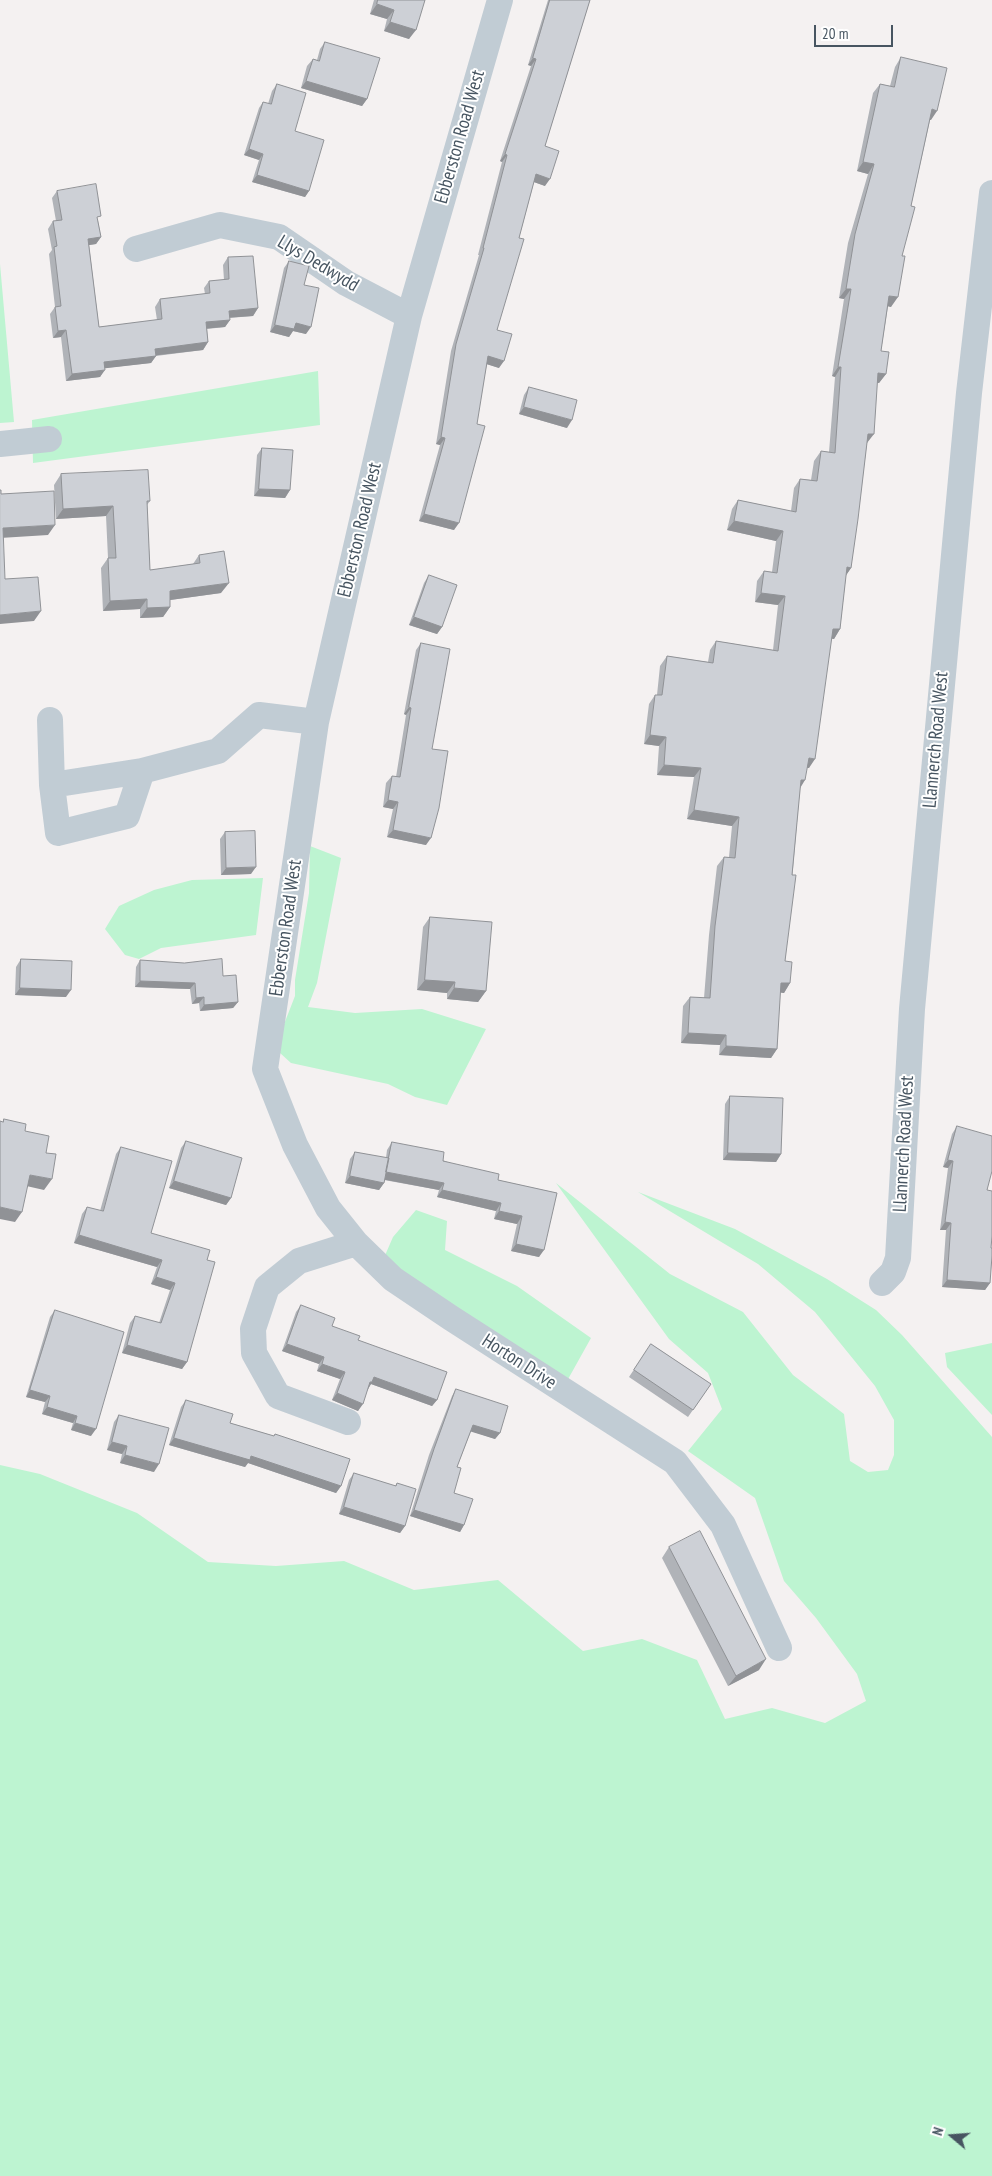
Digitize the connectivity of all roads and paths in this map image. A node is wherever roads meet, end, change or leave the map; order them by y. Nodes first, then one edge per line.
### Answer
1 (500, 0) edge
2 (992, 193) edge
3 (136, 249) dead end
4 (408, 316) junction
5 (48, 439) dead end
6 (0, 444) edge
7 (50, 720) dead end
8 (316, 722) junction
9 (142, 771) junction
10 (52, 785) junction
11 (265, 1069) joint
12 (356, 1243) junction
13 (882, 1283) dead end
14 (348, 1422) dead end
15 (779, 1648) dead end

1 - 4 street, Ebberston Road West
2 - 13 street, Llannerch Road West
3 - 4 street, Llys Dedwydd
4 - 8 street, Ebberston Road West
5 - 6 street
7 - 10 street
8 - 9 street
8 - 11 street, Ebberston Road West
9 - 10 street
9 - 10 street
11 - 12 street, Horton Drive
12 - 14 street
12 - 15 street, Horton Drive

